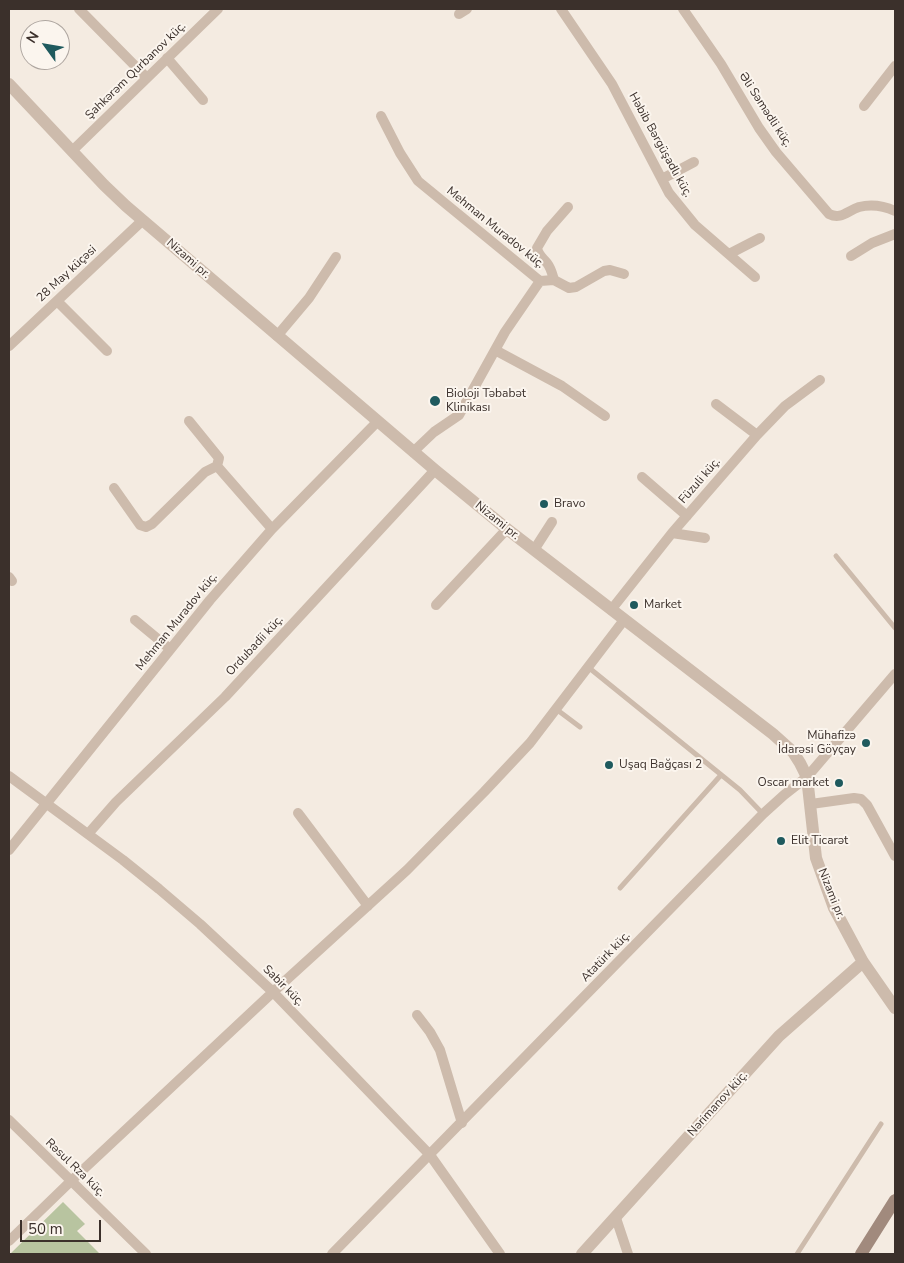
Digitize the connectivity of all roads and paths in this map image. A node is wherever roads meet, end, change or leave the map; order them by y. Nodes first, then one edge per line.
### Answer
1 (79, 9) edge
2 (218, 9) edge
3 (562, 9) edge
4 (683, 9) edge
5 (167, 58) junction
6 (895, 66) edge
7 (148, 78) junction
8 (9, 84) edge
9 (203, 100) dead end
10 (864, 106) dead end
11 (381, 116) dead end
12 (72, 151) junction
13 (694, 162) dead end
14 (662, 179) junction
15 (568, 207) dead end
16 (895, 211) edge
17 (142, 220) junction
18 (895, 234) edge
19 (760, 238) dead end
20 (729, 254) junction
21 (851, 256) dead end
22 (336, 257) dead end
23 (624, 274) dead end
24 (755, 277) dead end
25 (554, 280) junction
26 (540, 281) junction
27 (57, 301) junction
28 (277, 336) junction
29 (9, 346) edge
30 (495, 350) junction
31 (107, 351) dead end
32 (820, 380) dead end
33 (716, 404) dead end
34 (605, 416) dead end
35 (189, 421) dead end
36 (377, 422) junction
37 (757, 435) junction
38 (413, 452) junction
39 (218, 466) junction
40 (435, 470) junction
41 (642, 478) dead end
42 (114, 488) dead end
43 (687, 516) junction
44 (552, 522) dead end
45 (272, 529) junction
46 (508, 529) junction
47 (672, 533) junction
48 (705, 538) dead end
49 (534, 550) junction
50 (836, 556) dead end
51 (436, 605) dead end
52 (611, 610) junction
53 (135, 620) dead end
54 (624, 620) junction
55 (895, 628) edge
56 (170, 649) junction
57 (588, 667) junction
58 (895, 674) edge
59 (556, 709) junction
60 (580, 727) dead end
61 (721, 775) junction
62 (9, 776) edge
63 (807, 777) junction
64 (45, 803) junction
65 (811, 804) junction
66 (298, 813) dead end
67 (763, 814) junction
68 (88, 834) junction
69 (9, 850) edge
70 (895, 856) edge
71 (620, 888) dead end
72 (368, 906) junction
73 (863, 962) junction
74 (273, 992) junction
75 (895, 1008) edge
76 (417, 1015) dead end
77 (9, 1120) edge
78 (462, 1122) junction
79 (881, 1124) dead end
80 (430, 1155) junction
81 (71, 1181) junction
82 (895, 1200) edge
83 (616, 1218) junction
84 (9, 1241) edge
85 (146, 1254) edge
86 (332, 1254) edge
87 (500, 1254) edge
88 (582, 1254) edge
89 (628, 1254) edge
90 (796, 1254) edge
91 (861, 1254) edge

1 - 7 street
2 - 5 street, Şahkərəm Qurbanov küç.
3 - 14 street, Həbib Bərgüşadlı küç.
4 - 16 street, Əli Səmədli küç.
5 - 7 street, Şahkərəm Qurbanov küç.
5 - 9 street
6 - 10 street
7 - 12 street, Şahkərəm Qurbanov küç.
8 - 12 street, Nizami pr.
11 - 26 street, Mehman Muradov küç.
12 - 17 street, Nizami pr.
13 - 14 street
14 - 20 street, Həbib Bərgüşadlı küç.
15 - 25 street
17 - 27 street, 28 May küçəsi
17 - 28 street, Nizami pr.
18 - 21 street
19 - 20 street
20 - 24 street, Həbib Bərgüşadlı küç.
22 - 28 street
23 - 25 street
25 - 26 street
26 - 30 street, Mehman Muradov küç.
27 - 29 street, 28 May küçəsi
27 - 31 street
28 - 36 street, Nizami pr.
30 - 34 street
30 - 38 street, Mehman Muradov küç.
32 - 37 street, Füzuli küç.
33 - 37 street
35 - 39 street
36 - 38 street, Nizami pr.
36 - 45 street, Mehman Muradov küç.
37 - 43 street, Füzuli küç.
38 - 40 street, Nizami pr.
39 - 42 street
39 - 45 street
40 - 46 street, Nizami pr.
40 - 68 street, Ordubadii küç.
41 - 43 street
43 - 47 street, Füzuli küç.
44 - 49 street
45 - 56 street, Mehman Muradov küç.
46 - 49 street, Nizami pr.
46 - 51 street
47 - 48 street
47 - 52 street, Füzuli küç.
49 - 52 street, Nizami pr.
50 - 55 lane
52 - 54 street, Nizami pr.
53 - 56 street
54 - 57 street
54 - 63 street, Nizami pr.
56 - 64 street, Mehman Muradov küç.
57 - 59 street
57 - 61 lane
58 - 63 street, Atatürk küç.
59 - 60 lane
59 - 72 street
61 - 67 lane
61 - 71 lane
62 - 64 street, Sabir küç.
63 - 65 street, Nizami pr.
63 - 67 street, Atatürk küç.
64 - 68 street, Sabir küç.
64 - 69 street, Mehman Muradov küç.
65 - 70 street
65 - 73 street, Nizami pr.
66 - 72 street
67 - 78 street, Atatürk küç.
68 - 74 street, Sabir küç.
72 - 74 street
73 - 75 street, Nizami pr.
73 - 83 street, Nərimanov küç.
74 - 80 street, Sabir küç.
74 - 81 street
76 - 78 street
77 - 81 street, Rəsul Rza küç.
78 - 80 street, Atatürk küç.
79 - 90 lane
80 - 86 street, Atatürk küç.
80 - 87 street, Sabir küç.
81 - 84 street
81 - 85 street, Rəsul Rza küç.
82 - 91 main road
83 - 88 street, Nərimanov küç.
83 - 89 street

